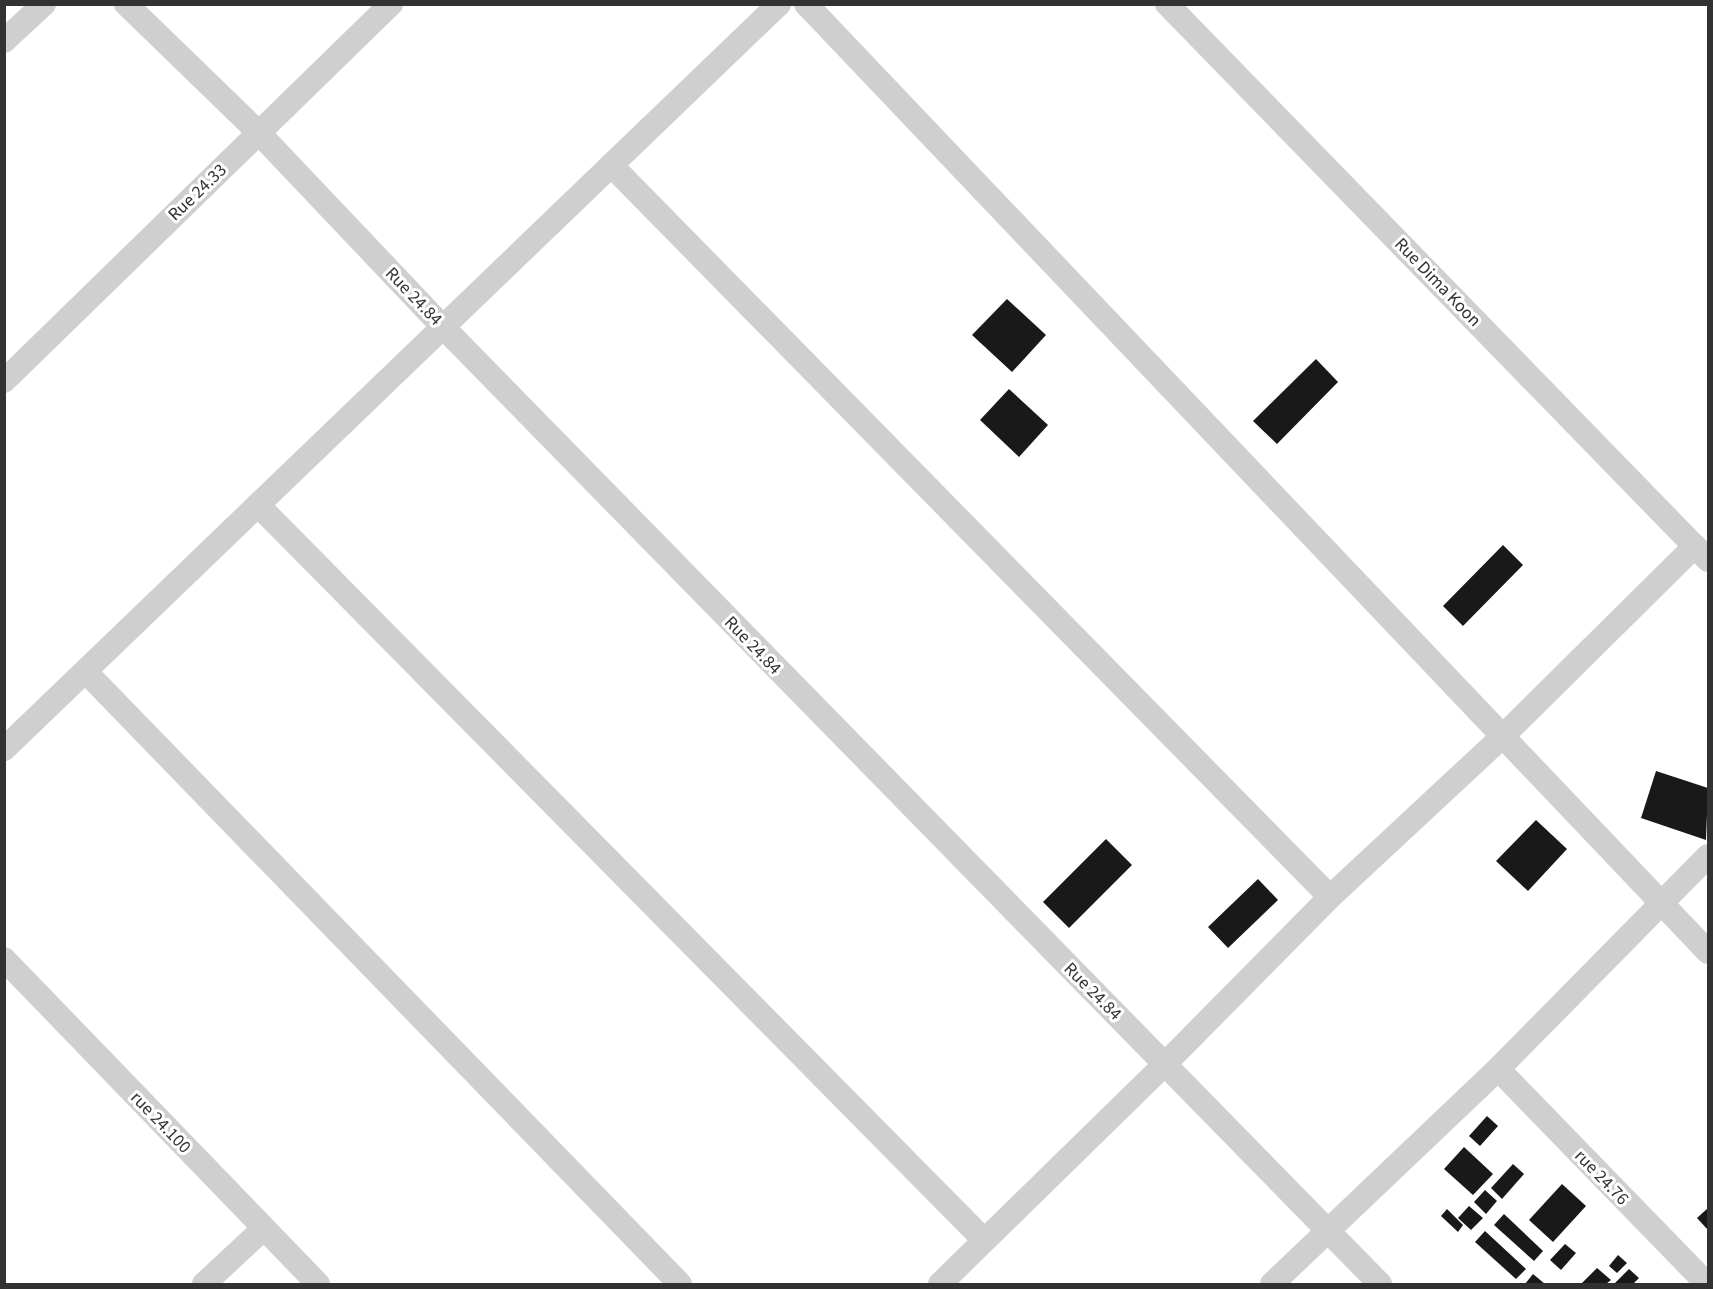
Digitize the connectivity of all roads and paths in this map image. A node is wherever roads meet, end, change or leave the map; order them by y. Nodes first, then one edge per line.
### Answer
1 (44, 4) edge
2 (126, 4) edge
3 (391, 4) edge
4 (779, 4) edge
5 (806, 4) edge
6 (1167, 4) edge
7 (4, 41) edge
8 (258, 132) junction
9 (611, 165) junction
10 (443, 327) junction
11 (4, 381) edge
12 (258, 505) junction
13 (1702, 553) edge
14 (86, 672) junction
15 (1503, 736) junction
16 (4, 749) edge
17 (1708, 856) edge
18 (1330, 897) junction
19 (1660, 903) junction
20 (1708, 951) edge
21 (4, 959) edge
22 (1165, 1064) junction
23 (1498, 1069) junction
24 (263, 1229) junction
25 (1328, 1231) junction
26 (984, 1240) junction
27 (204, 1284) edge
28 (318, 1284) edge
29 (680, 1284) edge
30 (940, 1284) edge
31 (1272, 1284) edge
32 (1380, 1284) edge
33 (1707, 1284) edge

1 - 7 street
2 - 8 street, Rue 24.84
3 - 8 street, Rue 24.33
4 - 9 street
5 - 15 street
6 - 13 street, Rue Dima Koon
8 - 10 street, Rue 24.84
8 - 11 street, Rue 24.33
9 - 10 street
9 - 18 street
10 - 12 street
10 - 22 street, Rue 24.84
12 - 14 street
12 - 26 street
13 - 15 street
14 - 16 street
14 - 29 street
15 - 18 street
15 - 19 street
17 - 19 street
18 - 22 street
19 - 20 street
19 - 23 street
21 - 24 street, rue 24.100
22 - 25 street, Rue 24.84
22 - 26 street
23 - 25 street
23 - 33 street, rue 24.76
24 - 27 street
24 - 28 street, rue 24.100
25 - 31 street
25 - 32 street, Rue 24.84
26 - 30 street

